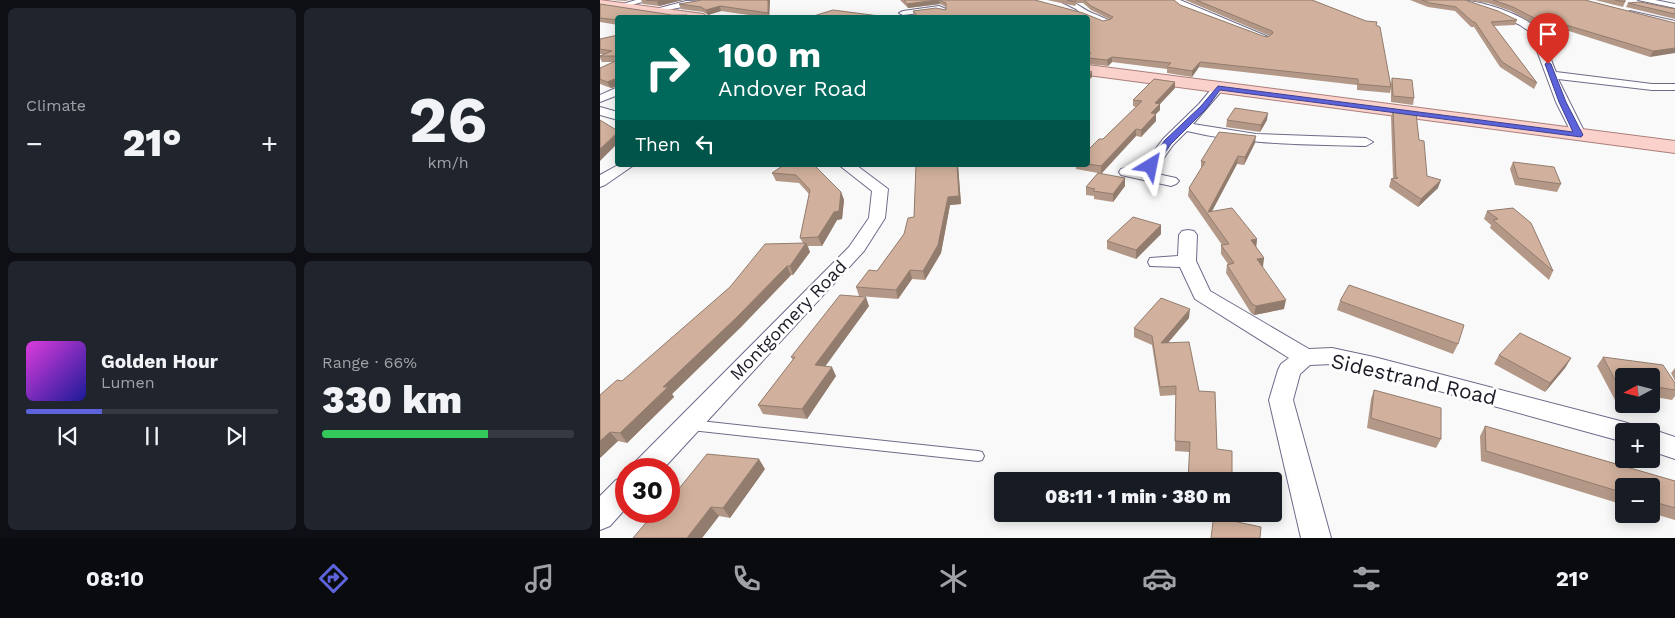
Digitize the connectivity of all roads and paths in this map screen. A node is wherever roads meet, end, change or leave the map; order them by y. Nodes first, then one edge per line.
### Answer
1 (714, 0) edge
2 (931, 0) edge
3 (1062, 0) edge
4 (1175, 0) edge
5 (1461, 0) edge
6 (1642, 0) edge
7 (600, 3) edge
8 (649, 5) edge
9 (1675, 6) edge
10 (1062, 9) edge
11 (1622, 10) edge
12 (903, 13) dead end
13 (1087, 14) joint
14 (691, 15) edge
15 (1090, 15) edge
16 (1107, 22) edge
17 (1673, 28) edge
18 (1266, 38) edge
19 (1090, 70) edge
20 (1552, 75) junction
21 (1218, 88) junction
22 (1675, 88) edge
23 (615, 92) edge
24 (600, 99) edge
25 (600, 111) edge
26 (615, 115) edge
27 (1184, 126) junction
28 (1579, 135) junction
29 (1366, 142) dead end
30 (1675, 148) edge
31 (624, 167) edge
32 (849, 167) edge
33 (1126, 172) dead end
34 (1145, 174) junction
35 (1171, 181) dead end
36 (600, 182) edge
37 (1188, 236) dead end
38 (1187, 261) junction
39 (1157, 262) dead end
40 (1305, 357) junction
41 (689, 424) junction
42 (1615, 430) edge
43 (1660, 443) edge
44 (1675, 448) edge
45 (978, 456) dead end
46 (657, 458) edge
47 (615, 500) edge
48 (600, 516) edge
49 (1316, 538) edge

1 - 8 street
2 - 12 street
3 - 13 street
4 - 18 street
5 - 20 street
6 - 9 street
7 - 8 main road
8 - 14 main road
10 - 13 street
11 - 17 street
15 - 16 street
19 - 21 main road
20 - 22 street
20 - 28 street
21 - 27 street
21 - 28 main road
23 - 24 street
25 - 26 street
27 - 29 street
27 - 34 street
28 - 30 main road
31 - 36 street
32 - 41 street, Montgomery Road
33 - 34 street
34 - 35 street
37 - 38 street
38 - 39 street
38 - 40 street
40 - 42 street, Sidestrand Road
40 - 49 street
41 - 45 lane
41 - 46 street, Montgomery Road
43 - 44 street
47 - 48 street

